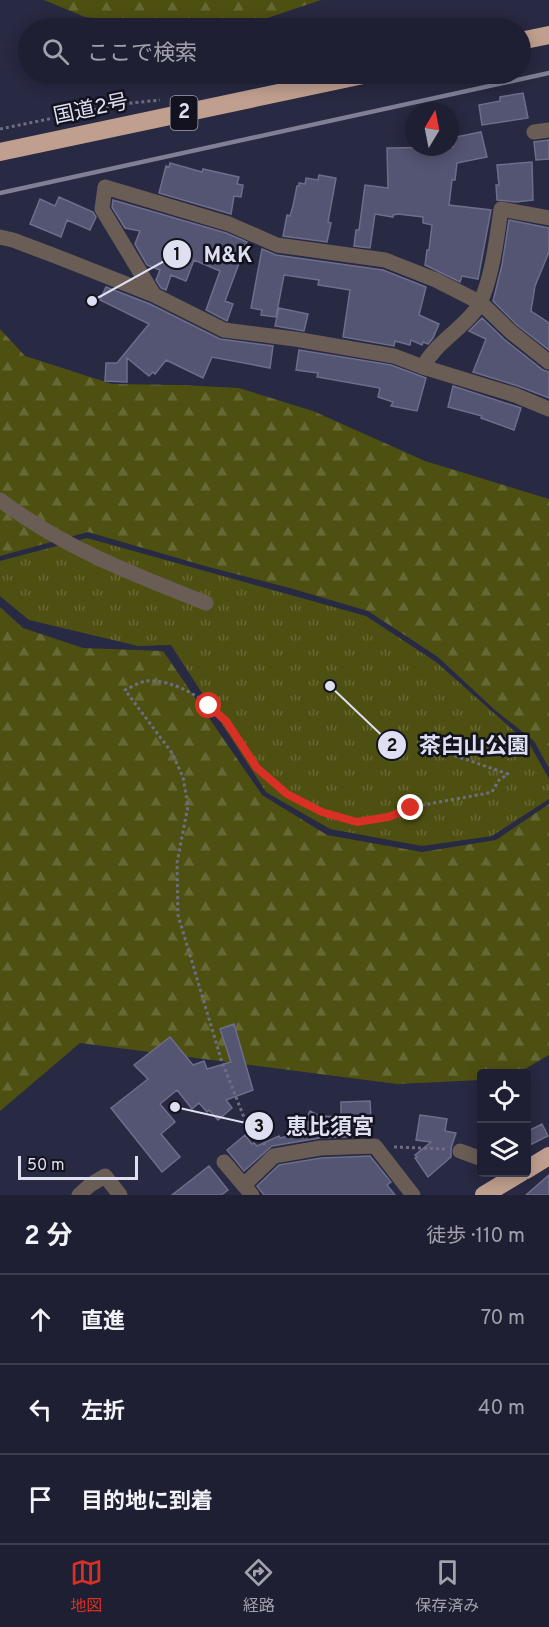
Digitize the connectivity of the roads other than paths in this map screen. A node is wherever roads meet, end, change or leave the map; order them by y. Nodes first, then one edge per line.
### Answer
1 (549, 35) edge
2 (531, 39) edge
3 (321, 84) edge
4 (0, 152) edge
5 (549, 218) edge
6 (0, 237) edge
7 (154, 295) junction
8 (481, 303) junction
9 (549, 362) edge
10 (423, 367) junction
11 (549, 409) edge
12 (0, 500) edge
13 (206, 603) dead end
14 (460, 1151) road end
15 (549, 1156) edge
16 (477, 1157) edge
17 (224, 1162) dead end
18 (531, 1167) edge
19 (508, 1177) edge
20 (248, 1190) edge
21 (79, 1195) edge
22 (120, 1195) edge
23 (413, 1195) edge
24 (484, 1195) edge

1 - 2 highway
3 - 4 highway, 国道2号 / 2
5 - 8 street
6 - 7 street
7 - 8 street
7 - 10 street
8 - 9 street
8 - 10 street
10 - 11 street
12 - 13 street
14 - 16 street
15 - 18 highway
17 - 20 street
19 - 24 highway
20 - 23 street
21 - 22 street

